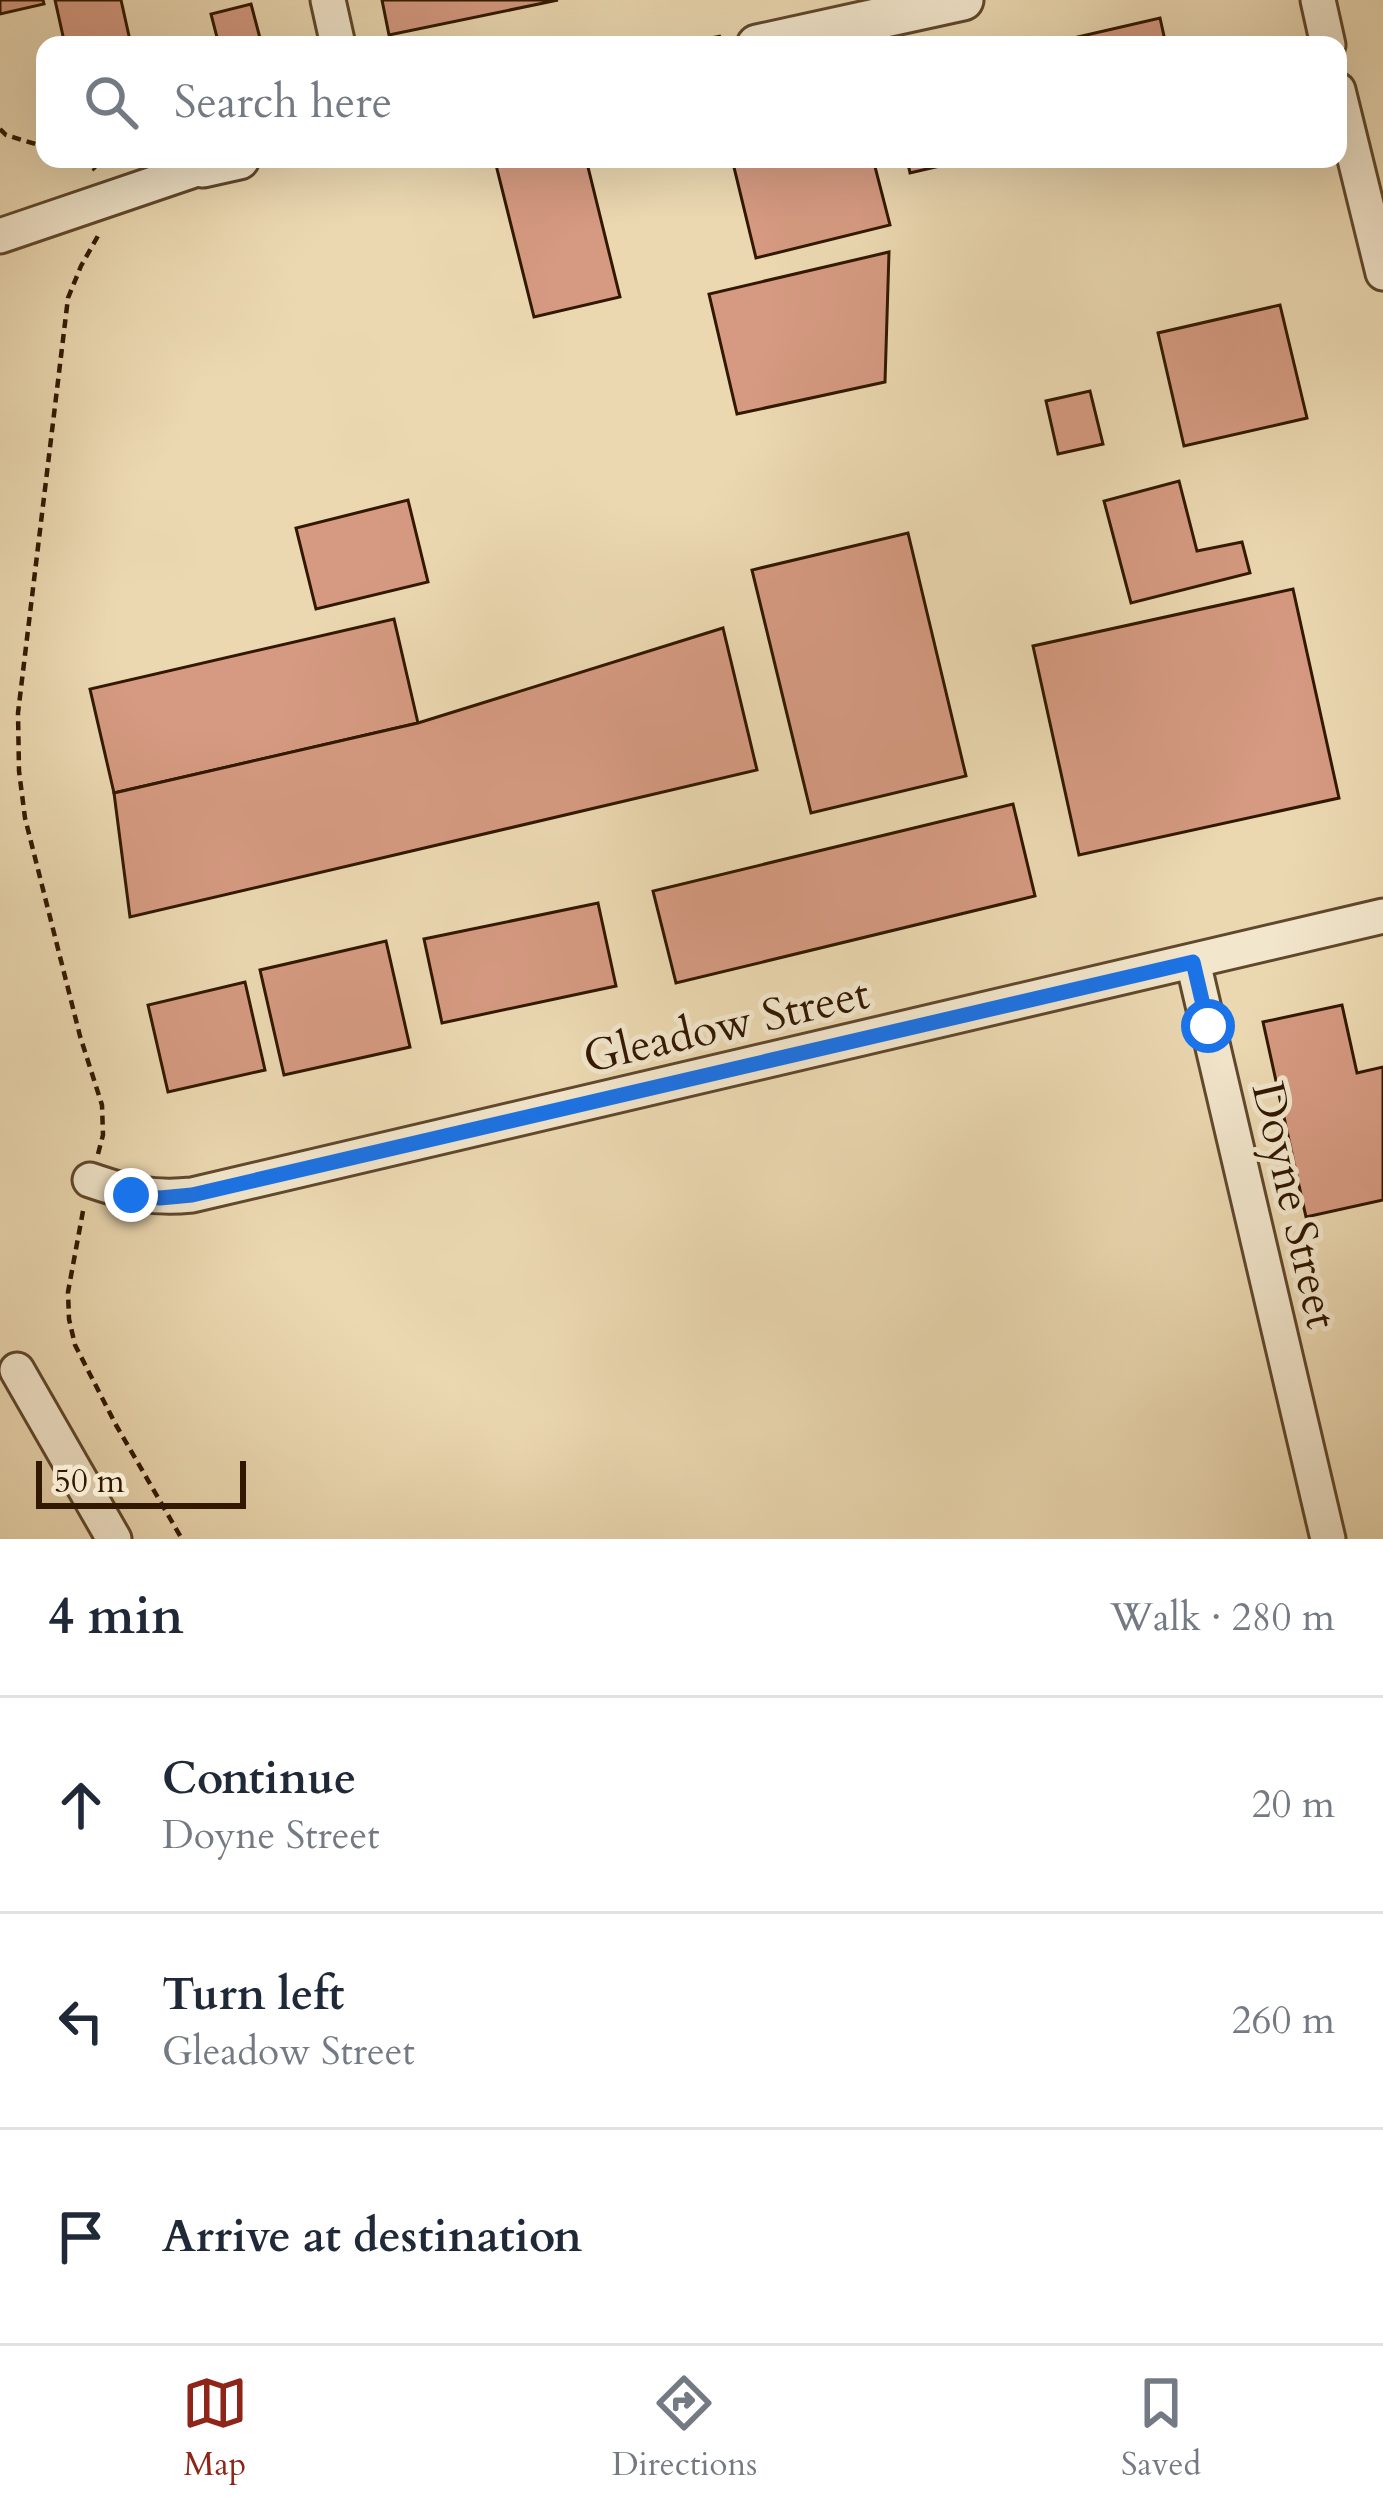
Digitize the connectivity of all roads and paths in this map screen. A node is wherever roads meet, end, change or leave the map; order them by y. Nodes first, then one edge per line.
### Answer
1 (328, 0) edge
2 (963, 0) edge
3 (1318, 0) edge
4 (901, 7) edge
5 (336, 36) edge
6 (791, 36) edge
7 (1326, 36) edge
8 (1347, 126) edge
9 (0, 129) edge
10 (36, 144) edge
11 (93, 168) edge
12 (206, 168) edge
13 (113, 198) junction
14 (0, 236) edge
15 (1383, 272) edge
16 (1383, 916) edge
17 (1193, 962) junction
18 (90, 1180) junction
19 (16, 1370) dead end
20 (114, 1539) edge
21 (182, 1539) edge
22 (1328, 1539) edge

1 - 5 street
2 - 4 street
3 - 7 street
4 - 6 street
8 - 15 street
9 - 10 path
11 - 13 path
12 - 13 street
13 - 14 street
13 - 18 path
16 - 17 street, Gleadow Street
17 - 18 street, Gleadow Street
17 - 22 street, Doyne Street
18 - 21 path
19 - 20 street

